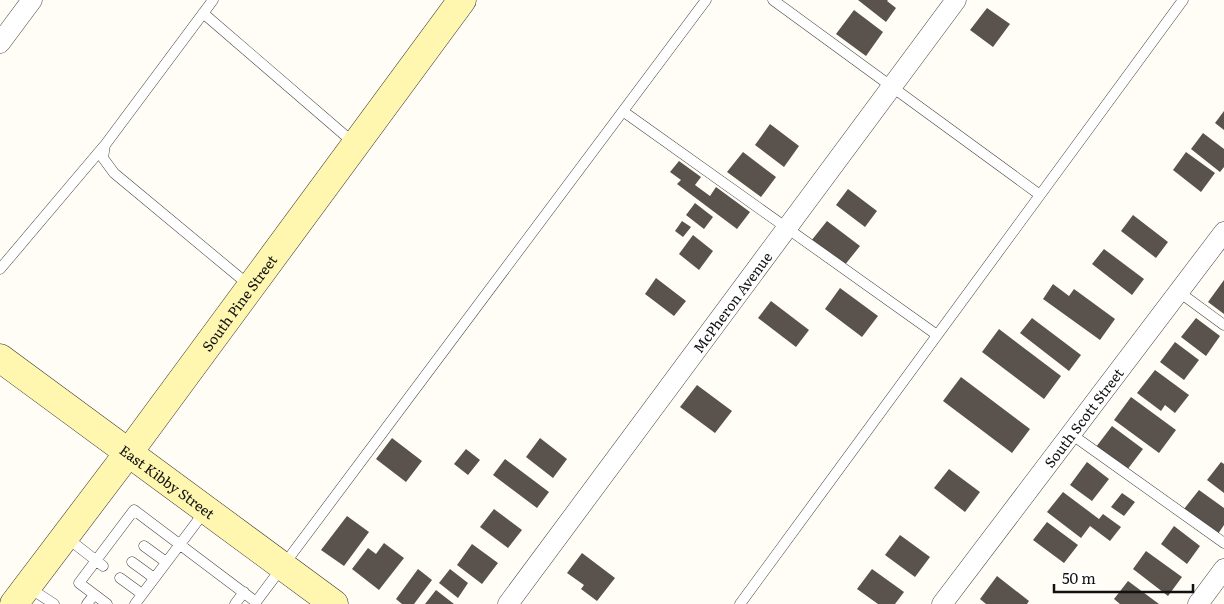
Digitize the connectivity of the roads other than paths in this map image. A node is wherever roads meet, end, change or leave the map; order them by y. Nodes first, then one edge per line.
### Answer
1 (32, 0) edge
2 (212, 0) edge
3 (462, 0) edge
4 (706, 0) edge
5 (773, 0) edge
6 (956, 0) edge
7 (1183, 0) edge
8 (203, 13) junction
9 (0, 43) edge
10 (892, 87) junction
11 (624, 112) junction
12 (355, 144) junction
13 (105, 145) junction
14 (1040, 195) junction
15 (787, 228) junction
16 (1224, 232) edge
17 (0, 269) edge
18 (251, 286) junction
19 (1179, 292) junction
20 (1224, 324) edge
21 (937, 335) junction
22 (2, 365) edge
23 (1071, 434) junction
24 (128, 452) junction
25 (206, 509) junction
26 (65, 537) junction
27 (1224, 543) edge
28 (180, 544) junction
29 (144, 546) dead end
30 (132, 562) dead end
31 (166, 562) junction
32 (100, 563) junction
33 (283, 566) junction
34 (1224, 569) edge
35 (120, 578) dead end
36 (154, 578) junction
37 (244, 592) junction
38 (94, 594) junction
39 (142, 594) junction
40 (20, 595) edge
41 (54, 604) edge
42 (87, 604) edge
43 (107, 604) edge
44 (135, 604) edge
45 (235, 604) edge
46 (334, 604) edge
47 (508, 604) edge
48 (740, 604) edge
49 (942, 604) edge
50 (1198, 604) edge

1 - 9 street
2 - 8 lane
3 - 12 main road, South Pine Street
4 - 11 lane
5 - 10 lane
6 - 10 street, McPheron Avenue
7 - 14 lane
8 - 12 lane
8 - 13 lane
10 - 14 lane
10 - 15 street, McPheron Avenue
11 - 15 lane
11 - 33 lane
12 - 18 main road, South Pine Street
13 - 17 lane
13 - 18 lane
14 - 21 lane
15 - 21 lane
15 - 47 street, McPheron Avenue
16 - 19 street, South Scott Street
18 - 24 main road, South Pine Street
19 - 20 lane
19 - 23 street, South Scott Street
21 - 48 lane
22 - 24 main road, East Kibby Street
23 - 27 lane
23 - 49 street, South Scott Street
24 - 25 main road, East Kibby Street
24 - 26 main road, South Pine Street
25 - 28 lane
25 - 33 main road, East Kibby Street
26 - 32 lane
26 - 40 main road, South Pine Street
28 - 31 lane
28 - 32 lane
28 - 37 lane
29 - 31 lane
30 - 36 lane
31 - 36 lane
32 - 38 lane
33 - 37 lane
33 - 46 main road, East Kibby Street
34 - 50 street
35 - 39 lane
36 - 39 lane
37 - 45 lane
38 - 42 lane
38 - 43 lane
39 - 44 lane
40 - 41 lane

